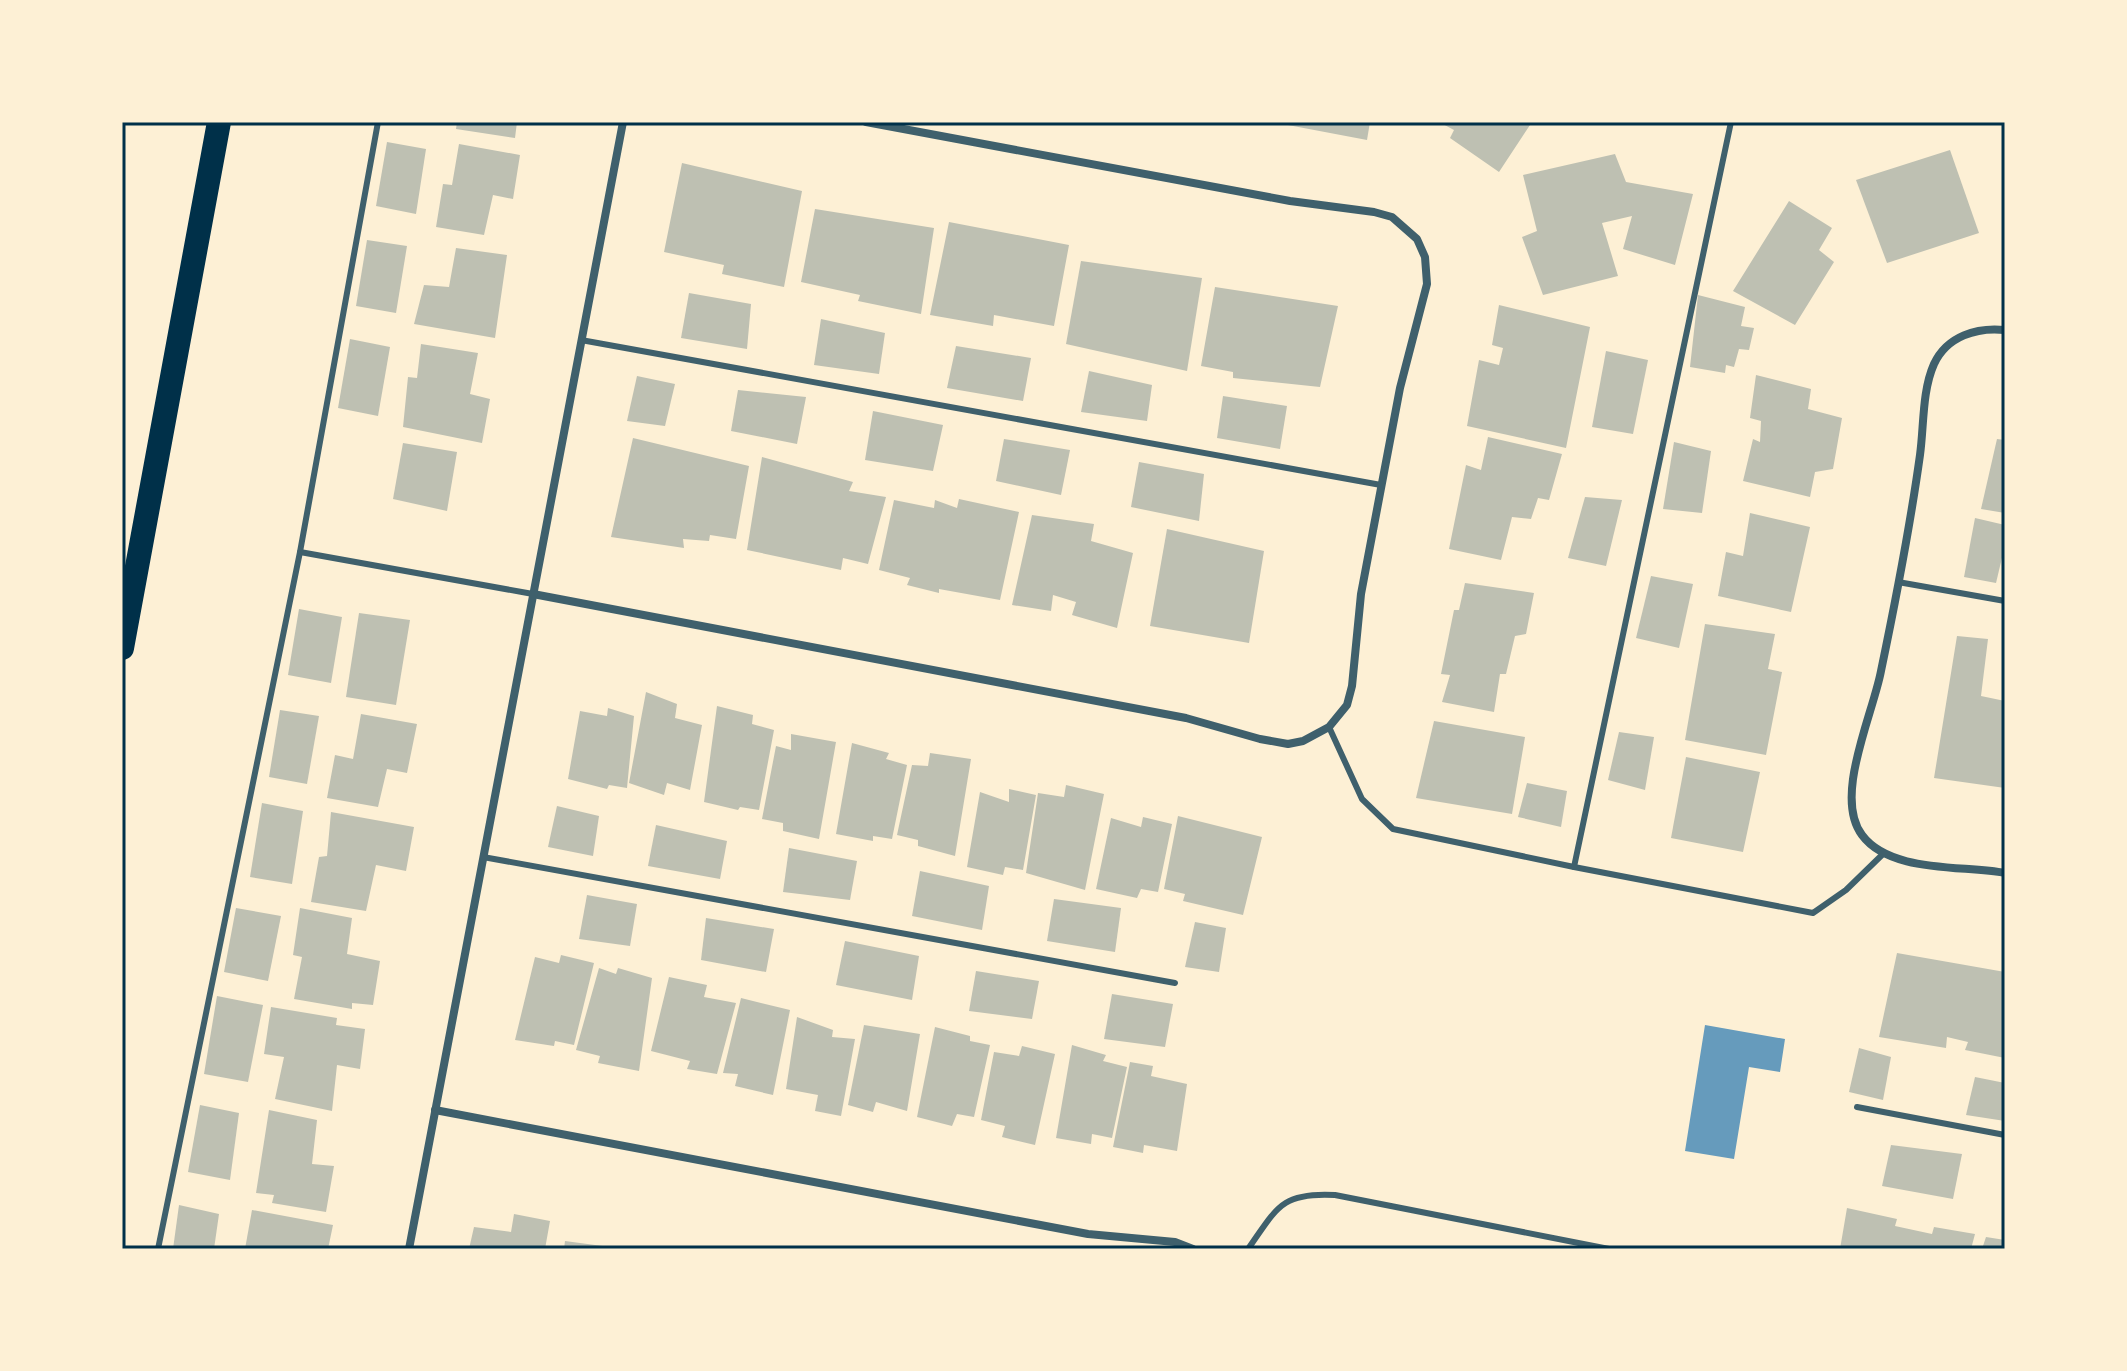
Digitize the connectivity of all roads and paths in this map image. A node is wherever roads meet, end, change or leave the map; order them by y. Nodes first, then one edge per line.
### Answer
1 (219, 122) edge
2 (378, 122) edge
3 (623, 122) edge
4 (866, 122) edge
5 (1731, 122) edge
6 (2005, 330) edge
7 (581, 340) junction
8 (1381, 485) junction
9 (300, 552) junction
10 (1897, 582) junction
11 (533, 594) junction
12 (2005, 601) edge
13 (122, 648) edge
14 (1329, 727) junction
15 (1883, 854) junction
16 (483, 857) junction
17 (1574, 867) junction
18 (2005, 873) edge
19 (1175, 983) dead end
20 (1857, 1107) dead end
21 (435, 1110) junction
22 (2005, 1135) edge
23 (158, 1249) edge
24 (409, 1249) edge
25 (1193, 1249) edge
26 (1248, 1249) edge
27 (1609, 1249) edge

1 - 13 highway
2 - 9 lane
3 - 7 street
4 - 8 street
5 - 17 lane
6 - 10 street
7 - 8 lane
7 - 11 street
8 - 14 street
9 - 11 lane
9 - 23 lane
10 - 12 lane
10 - 15 street
11 - 14 street
11 - 16 street
14 - 17 lane
15 - 17 lane
15 - 18 street
16 - 19 lane
16 - 21 street
20 - 22 lane
21 - 24 street
21 - 25 street
26 - 27 lane

